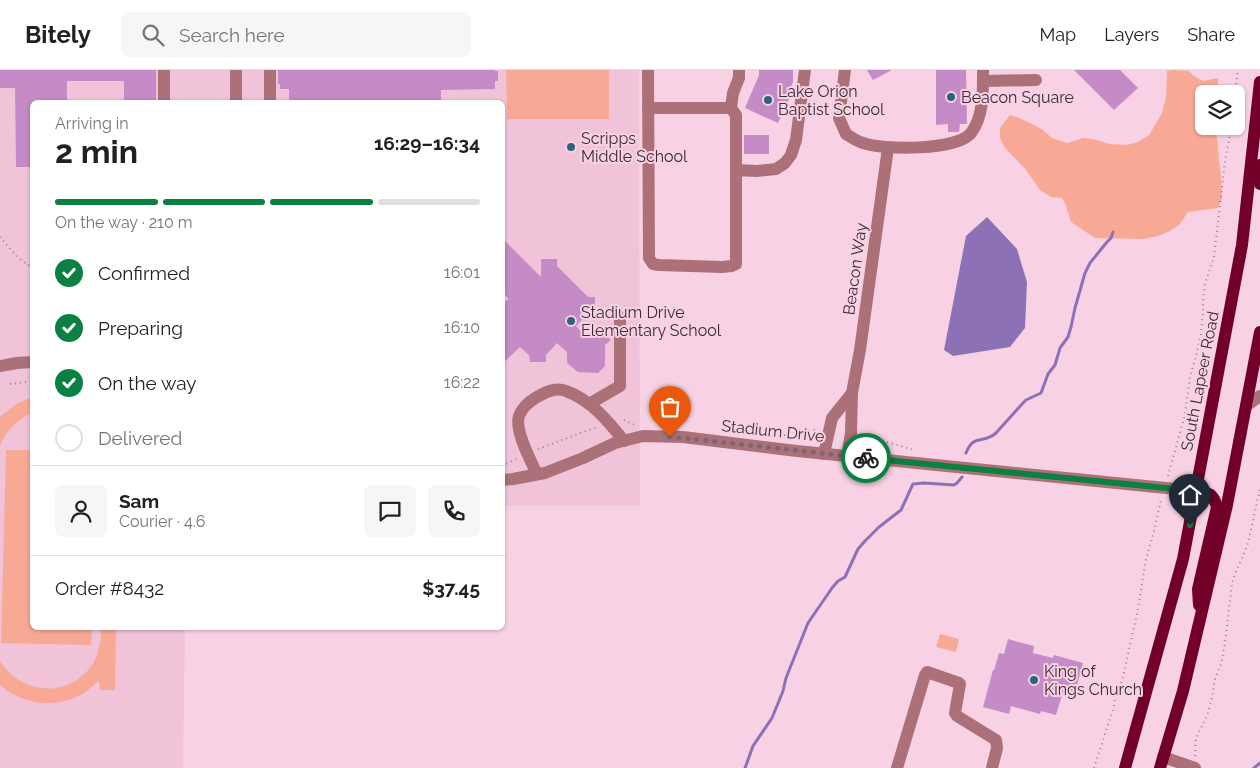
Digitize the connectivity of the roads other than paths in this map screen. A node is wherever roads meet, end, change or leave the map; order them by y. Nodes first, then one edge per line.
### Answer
1 (164, 70) edge
2 (236, 70) edge
3 (270, 70) edge
4 (648, 70) edge
5 (739, 70) edge
6 (806, 70) edge
7 (845, 70) edge
8 (983, 75) edge
9 (1036, 80) dead end
10 (1260, 82) edge
11 (164, 100) edge
12 (236, 100) edge
13 (270, 100) edge
14 (648, 108) junction
15 (731, 108) junction
16 (888, 148) junction
17 (1260, 164) edge
18 (736, 170) junction
19 (1260, 184) edge
20 (620, 317) dead end
21 (1260, 332) edge
22 (1258, 358) edge
23 (30, 362) edge
24 (0, 366) edge
25 (852, 394) junction
26 (1260, 396) edge
27 (589, 404) junction
28 (1246, 406) junction
29 (624, 441) junction
30 (824, 454) junction
31 (848, 456) junction
32 (537, 474) junction
33 (505, 480) edge
34 (1196, 491) junction
35 (1199, 622) junction
36 (1162, 762) edge
37 (897, 768) edge
38 (992, 768) edge
39 (1125, 768) edge
40 (1194, 768) edge

1 - 11 street
2 - 12 street
3 - 13 street
4 - 14 street
5 - 15 street
6 - 18 street
7 - 16 street
8 - 9 street
8 - 16 street
10 - 34 main road, South Lapeer Road
14 - 15 street
14 - 18 street
15 - 18 street
16 - 25 street, Beacon Way
17 - 19 main road
20 - 27 street
21 - 22 main road
22 - 28 main road
23 - 24 street
25 - 30 street, Beacon Way
25 - 31 street, Beacon Way
26 - 28 street
27 - 29 street
27 - 32 street
28 - 35 main road
29 - 30 street, Stadium Drive
29 - 32 street, Stadium Drive
30 - 31 street, Stadium Drive
31 - 34 street, Stadium Drive
32 - 33 street, Stadium Drive
34 - 35 main road
34 - 39 main road, South Lapeer Road
35 - 36 main road
36 - 40 street
37 - 38 street

